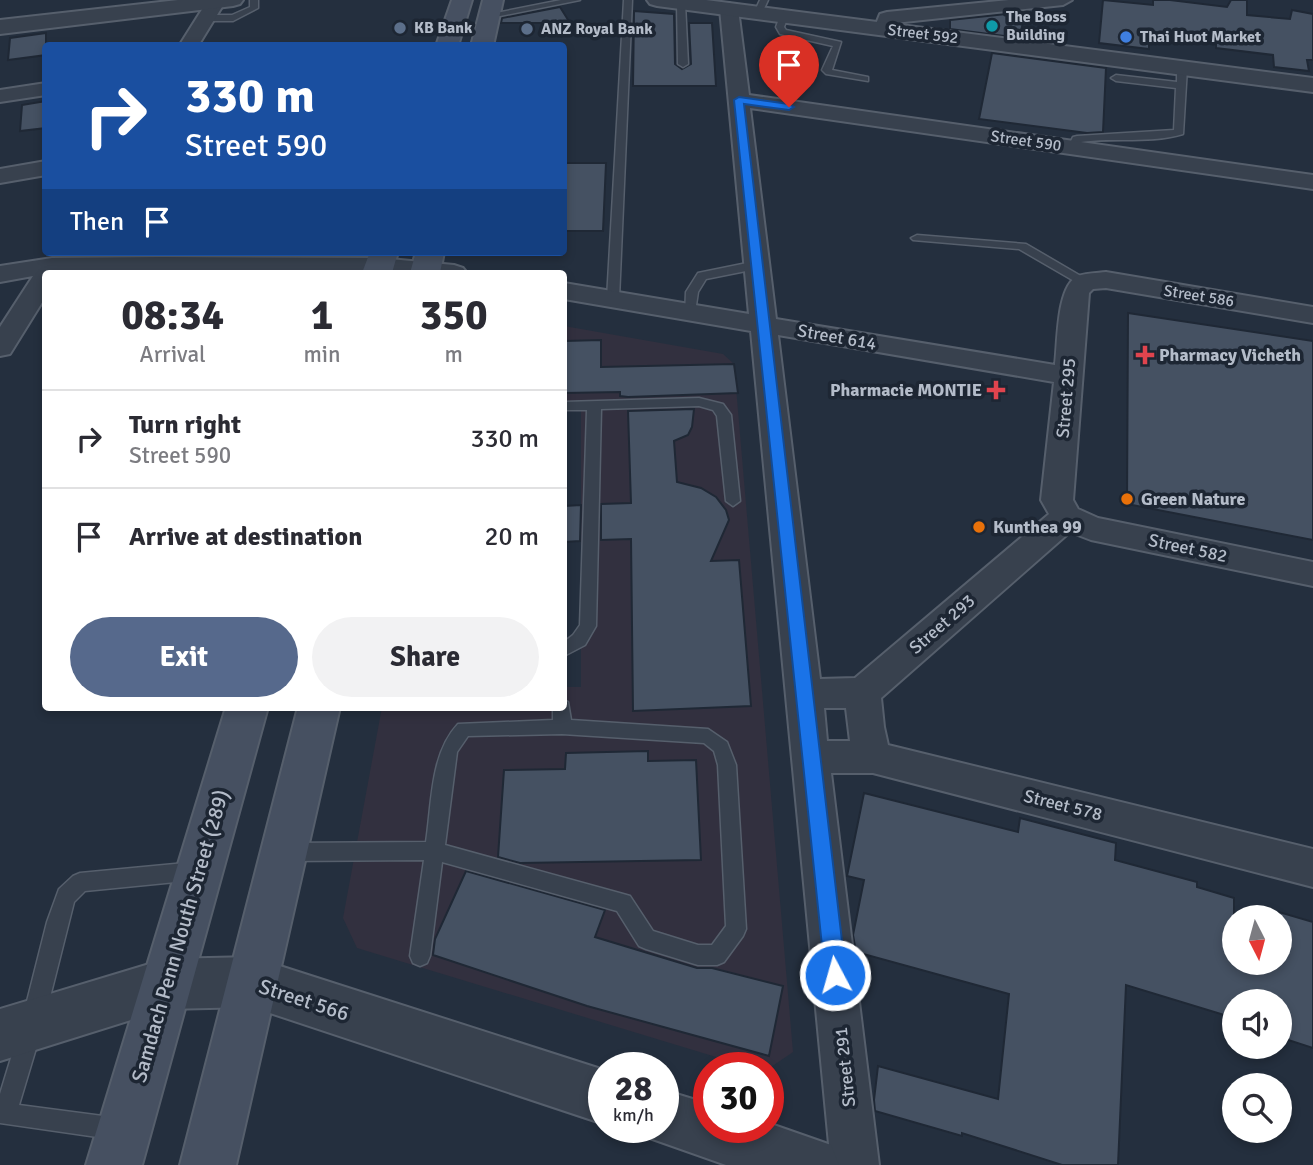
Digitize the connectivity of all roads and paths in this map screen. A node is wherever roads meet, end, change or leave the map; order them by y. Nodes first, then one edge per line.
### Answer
1 (254, 0) edge
2 (462, 0) edge
3 (576, 0) edge
4 (628, 0) edge
5 (1063, 0) edge
6 (665, 1) edge
7 (533, 5) edge
8 (218, 7) edge
9 (492, 7) edge
10 (750, 7) edge
11 (785, 16) junction
12 (0, 27) edge
13 (883, 29) junction
14 (191, 42) edge
15 (448, 42) edge
16 (483, 42) edge
17 (683, 64) dead end
18 (1182, 77) junction
19 (1116, 78) dead end
20 (865, 79) dead end
21 (1313, 85) edge
22 (42, 90) edge
23 (0, 96) edge
24 (739, 100) junction
25 (1073, 147) junction
26 (42, 170) edge
27 (0, 176) edge
28 (1313, 182) edge
29 (917, 238) dead end
30 (165, 258) edge
31 (380, 263) edge
32 (757, 265) junction
33 (51, 266) edge
34 (434, 267) edge
35 (0, 274) edge
36 (42, 280) edge
37 (1085, 282) junction
38 (567, 291) edge
39 (613, 299) junction
40 (689, 312) junction
41 (1313, 314) edge
42 (763, 324) junction
43 (0, 347) edge
44 (1068, 376) junction
45 (594, 405) junction
46 (567, 406) edge
47 (733, 500) dead end
48 (1066, 517) junction
49 (1313, 574) edge
50 (567, 648) edge
51 (863, 693) junction
52 (804, 694) junction
53 (246, 711) edge
54 (318, 711) edge
55 (562, 711) edge
56 (562, 727) junction
57 (812, 757) junction
58 (873, 758) junction
59 (284, 852) junction
60 (434, 852) junction
61 (1313, 868) edge
62 (199, 871) junction
63 (420, 956) dead end
64 (252, 982) junction
65 (166, 985) junction
66 (16, 1030) edge
67 (588, 1092) edge
68 (679, 1122) edge
69 (119, 1148) edge
70 (208, 1165) edge
71 (811, 1165) edge
72 (855, 1165) edge

1 - 8 lane
2 - 15 main road
3 - 7 lane
4 - 39 lane
5 - 13 street
6 - 10 street, Street 592
6 - 17 lane
7 - 9 lane
8 - 12 street
8 - 14 street
9 - 16 main road
10 - 11 street, Street 592
10 - 24 street, Street 291
11 - 13 street, Street 592
11 - 20 lane
13 - 18 street, Street 592
18 - 19 lane
18 - 21 street, Street 592
18 - 25 lane
22 - 23 street
24 - 25 street, Street 590
24 - 32 street, Street 291
25 - 28 street, Street 590
26 - 27 street
29 - 37 lane
30 - 31 street
30 - 33 street
31 - 34 street
32 - 40 lane
32 - 42 street, Street 291
33 - 35 street
36 - 43 street
37 - 41 street, Street 586
37 - 44 street, Street 295
38 - 39 street, Street 614
39 - 40 street, Street 614
40 - 42 street, Street 614
42 - 44 street, Street 614
42 - 52 street, Street 291
44 - 48 street, Street 295
45 - 46 lane
45 - 47 lane
45 - 50 lane
48 - 49 street, Street 582
48 - 51 street, Street 293
51 - 52 street
51 - 58 street
52 - 57 street, Street 291
53 - 62 main road, Samdach Penn Nouth Street (289)
54 - 59 main road
55 - 56 lane
56 - 60 lane
56 - 60 lane
57 - 58 street, Street 578
57 - 72 street, Street 291
58 - 61 street, Street 578
59 - 60 lane
59 - 64 main road
60 - 63 lane
62 - 65 main road, Samdach Penn Nouth Street (289)
62 - 66 lane
64 - 65 street, Street 566
64 - 67 street, Street 566
64 - 70 main road
65 - 66 street, Street 566
65 - 69 main road, Samdach Penn Nouth Street (289)
66 - 69 lane
68 - 71 street

